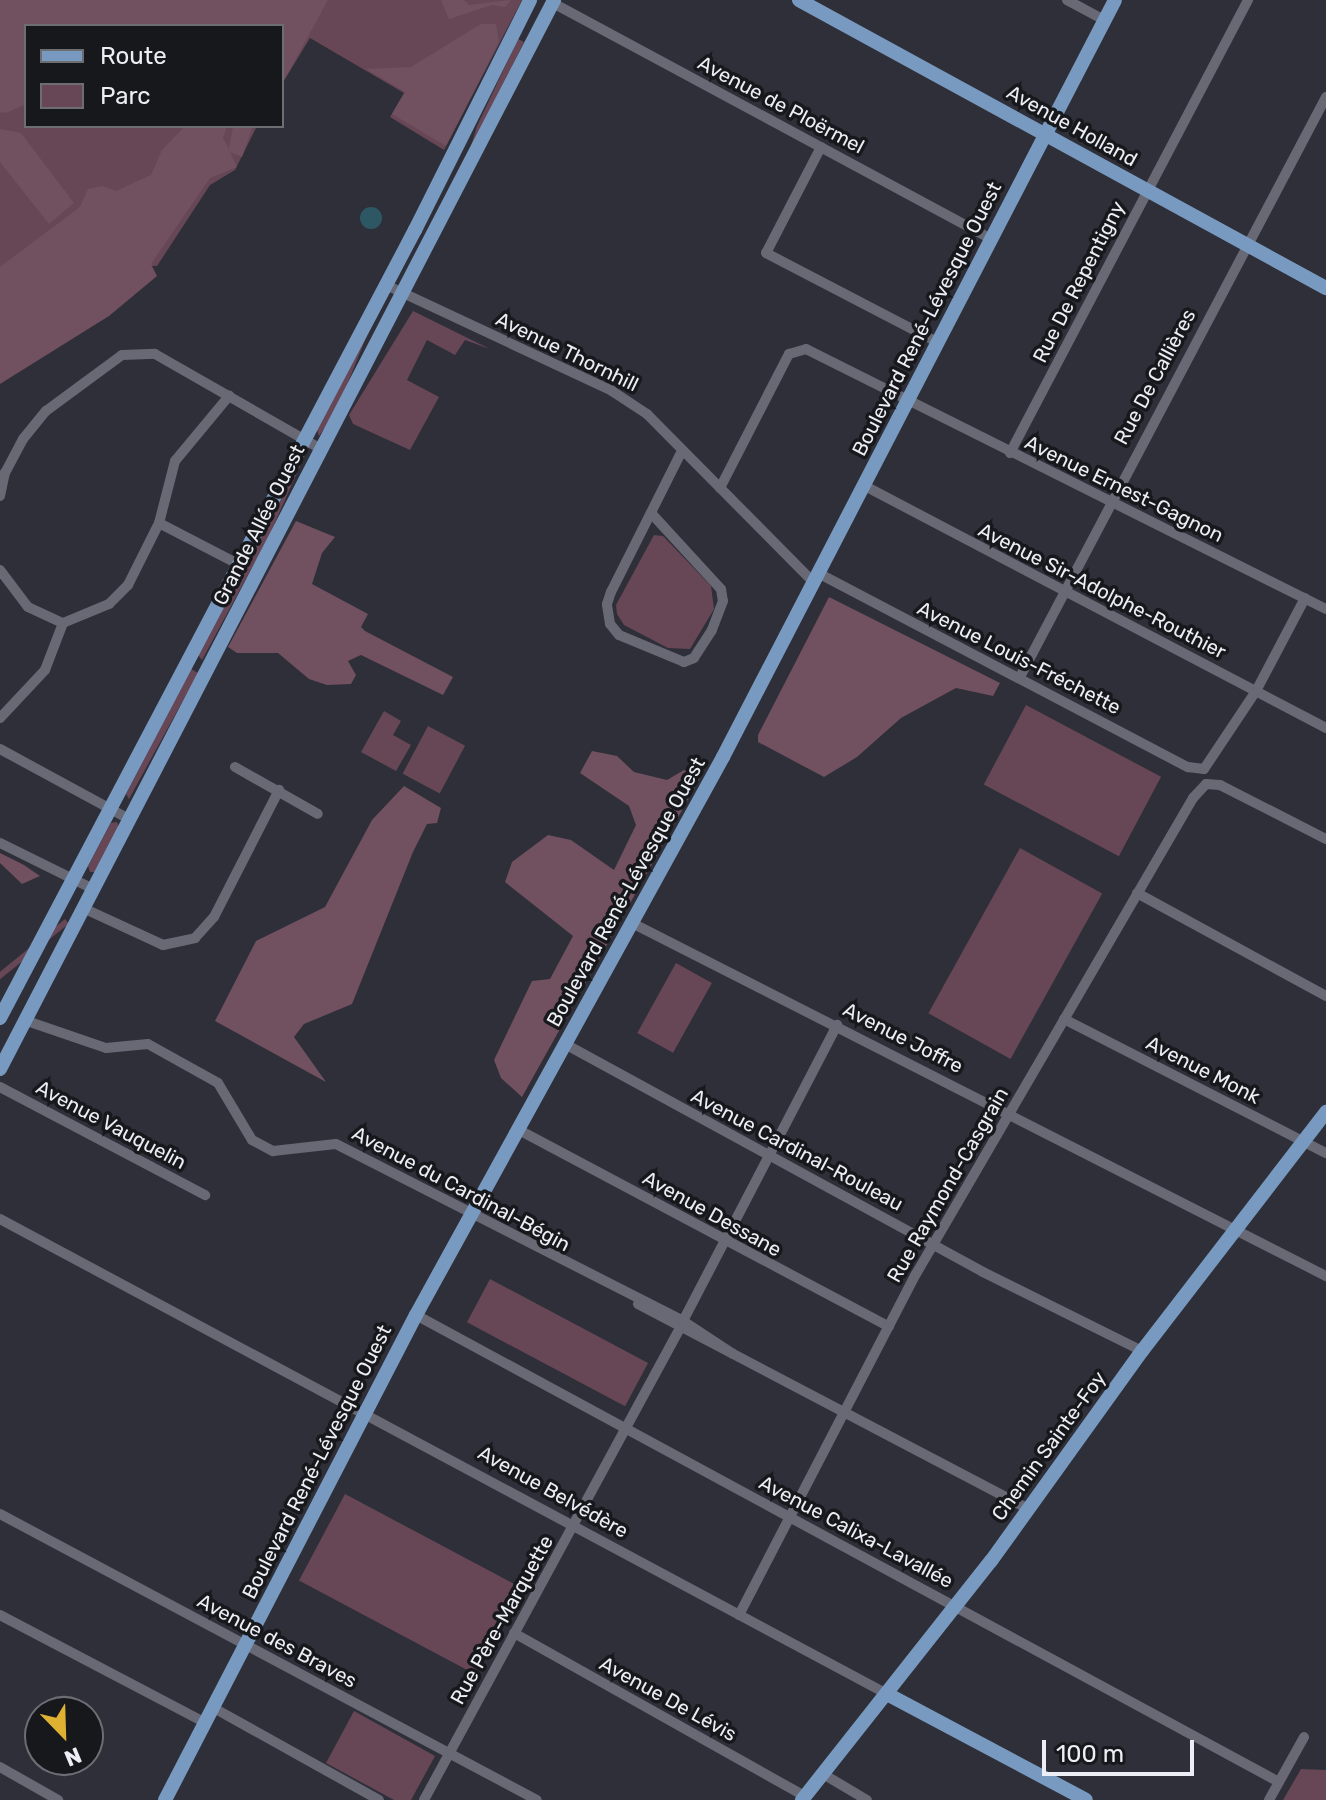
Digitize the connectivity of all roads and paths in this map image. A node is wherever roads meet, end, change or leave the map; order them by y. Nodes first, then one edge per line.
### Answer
1 (530, 0) edge
2 (799, 0) edge
3 (1067, 0) edge
4 (1115, 0) edge
5 (1248, 0) edge
6 (553, 2) edge
7 (1104, 20) junction
8 (1326, 97) edge
9 (1045, 135) junction
10 (821, 147) junction
11 (1146, 190) junction
12 (991, 239) junction
13 (1245, 244) junction
14 (386, 285) junction
15 (1326, 288) edge
16 (401, 292) junction
17 (937, 342) junction
18 (229, 396) junction
19 (907, 400) junction
20 (304, 440) junction
21 (321, 449) junction
22 (682, 451) junction
23 (1010, 453) junction
24 (863, 485) junction
25 (720, 488) junction
26 (0, 496) edge
27 (1109, 502) junction
28 (651, 513) junction
29 (159, 523) junction
30 (238, 564) junction
31 (0, 570) edge
32 (816, 578) junction
33 (1063, 592) junction
34 (1305, 598) junction
35 (1326, 609) edge
36 (63, 623) junction
37 (188, 659) junction
38 (206, 669) junction
39 (1020, 677) junction
40 (1256, 691) junction
41 (0, 718) edge
42 (1326, 728) edge
43 (0, 749) edge
44 (235, 767) dead end
45 (279, 790) junction
46 (110, 808) junction
47 (318, 814) dead end
48 (129, 819) junction
49 (1326, 839) edge
50 (0, 843) edge
51 (73, 880) junction
52 (93, 889) junction
53 (1137, 893) junction
54 (83, 908) junction
55 (632, 923) junction
56 (1326, 996) edge
57 (0, 1018) edge
58 (1064, 1019) junction
59 (27, 1021) junction
60 (837, 1025) junction
61 (565, 1044) junction
62 (0, 1069) edge
63 (0, 1087) edge
64 (1326, 1112) edge
65 (1009, 1114) junction
66 (519, 1130) junction
67 (1302, 1141) junction
68 (1326, 1153) edge
69 (769, 1156) junction
70 (205, 1195) dead end
71 (472, 1216) junction
72 (0, 1219) edge
73 (1233, 1229) junction
74 (727, 1241) junction
75 (936, 1243) junction
76 (1326, 1276) edge
77 (416, 1315) junction
78 (681, 1326) junction
79 (889, 1327) junction
80 (1142, 1351) junction
81 (845, 1412) junction
82 (366, 1413) junction
83 (626, 1427) junction
84 (1029, 1509) junction
85 (0, 1514) edge
86 (790, 1516) junction
87 (573, 1527) junction
88 (956, 1606) junction
89 (0, 1615) edge
90 (739, 1615) junction
91 (514, 1633) junction
92 (245, 1643) junction
93 (887, 1694) junction
94 (212, 1707) junction
95 (204, 1722) junction
96 (1304, 1737) dead end
97 (449, 1753) junction
98 (0, 1767) edge
99 (823, 1774) junction
100 (1279, 1782) junction
101 (804, 1798) edge
102 (58, 1800) edge
103 (165, 1800) edge
104 (379, 1800) edge
105 (424, 1800) edge
106 (537, 1800) edge
107 (867, 1800) edge
108 (1086, 1800) edge
109 (1269, 1800) edge

1 - 14 main road, Grande Allée Ouest
2 - 9 main road, Avenue Holland
3 - 7 street
4 - 7 main road, Boulevard René-Lévesque Ouest
5 - 11 street, Rue De Repentigny
6 - 10 street, Avenue de Ploërmel
6 - 16 main road, Grande Allée Ouest
7 - 9 main road, Boulevard René-Lévesque Ouest
8 - 13 street, Rue De Callières
9 - 11 main road, Avenue Holland
9 - 12 main road, Boulevard René-Lévesque Ouest
10 - 12 street, Avenue de Ploërmel
10 - 17 street
11 - 13 main road, Avenue Holland
11 - 23 street, Rue De Repentigny
12 - 17 main road, Boulevard René-Lévesque Ouest
13 - 15 main road, Avenue Holland
13 - 27 street, Rue De Callières
14 - 16 street, Avenue Thornhill
14 - 20 main road, Grande Allée Ouest
16 - 21 main road, Grande Allée Ouest
16 - 22 street, Avenue Thornhill
17 - 19 main road, Boulevard René-Lévesque Ouest
18 - 20 street
18 - 26 street
18 - 29 street
19 - 23 street, Avenue Ernest-Gagnon
19 - 24 main road, Boulevard René-Lévesque Ouest
19 - 25 street, Avenue Ernest-Gagnon
20 - 21 street
20 - 30 main road, Grande Allée Ouest
21 - 38 main road, Grande Allée Ouest
22 - 25 street, Avenue Thornhill
22 - 28 street
23 - 27 street, Avenue Ernest-Gagnon
24 - 32 main road, Boulevard René-Lévesque Ouest
24 - 33 street, Avenue Sir-Adolphe-Routhier
25 - 32 street, Avenue Thornhill
27 - 33 street, Rue De Callières
27 - 34 street, Avenue Ernest-Gagnon
28 - 28 street
29 - 30 street
29 - 36 street
30 - 37 main road, Grande Allée Ouest
31 - 36 street
32 - 39 street, Avenue Louis-Fréchette
32 - 55 main road, Boulevard René-Lévesque Ouest
33 - 39 street, Rue De Callières
33 - 40 street, Avenue Sir-Adolphe-Routhier
34 - 35 street, Avenue Ernest-Gagnon
34 - 40 street
36 - 41 street
37 - 38 main road
37 - 46 main road, Grande Allée Ouest
38 - 48 main road, Grande Allée Ouest
39 - 40 street, Avenue Louis-Fréchette
40 - 42 street, Avenue Sir-Adolphe-Routhier
43 - 46 street
44 - 45 street
45 - 47 street
45 - 54 street
46 - 48 street
46 - 51 main road, Grande Allée Ouest
48 - 52 main road, Grande Allée Ouest
49 - 53 street, Rue Raymond-Casgrain
50 - 51 street
51 - 52 street
51 - 57 main road, Grande Allée Ouest
52 - 54 main road, Grande Allée Ouest
53 - 56 street
53 - 58 street, Rue Raymond-Casgrain
54 - 59 main road, Grande Allée Ouest
55 - 60 street, Avenue Joffre
55 - 61 main road, Boulevard René-Lévesque Ouest
58 - 65 street, Rue Raymond-Casgrain
58 - 67 street, Avenue Monk
59 - 62 main road, Grande Allée Ouest
59 - 71 street, Avenue du Cardinal-Bégin
60 - 65 street, Avenue Joffre
60 - 69 street, Rue Père-Marquette
61 - 66 main road, Boulevard René-Lévesque Ouest
61 - 69 street, Avenue Cardinal-Rouleau
63 - 70 street, Avenue Vauquelin
64 - 67 main road, Chemin Sainte-Foy
65 - 73 street, Avenue Joffre
65 - 75 street, Rue Raymond-Casgrain
66 - 71 main road, Boulevard René-Lévesque Ouest
66 - 74 street, Avenue Dessane
67 - 68 street, Avenue Monk
67 - 73 main road, Chemin Sainte-Foy
69 - 74 street, Rue Père-Marquette
69 - 75 street, Avenue Cardinal-Rouleau
71 - 77 main road, Boulevard René-Lévesque Ouest
71 - 78 street, Avenue du Cardinal-Bégin
72 - 82 street, Avenue Belvédère
73 - 76 street, Avenue Joffre
73 - 80 main road, Chemin Sainte-Foy
74 - 78 street, Rue Père-Marquette
74 - 79 street, Avenue Dessane
75 - 79 street, Rue Raymond-Casgrain
75 - 80 street, Avenue Cardinal-Rouleau
77 - 82 main road, Boulevard René-Lévesque Ouest
77 - 83 street, Avenue Calixa-Lavallée
78 - 81 street, Avenue du Cardinal-Bégin
78 - 83 street, Rue Père-Marquette
79 - 81 street, Rue Raymond-Casgrain
80 - 84 main road, Chemin Sainte-Foy
81 - 84 street, Avenue du Cardinal-Bégin
81 - 86 street, Rue Raymond-Casgrain
82 - 87 street, Avenue Belvédère
82 - 92 main road, Boulevard René-Lévesque Ouest
83 - 86 street, Avenue Calixa-Lavallée
83 - 87 street, Rue Père-Marquette
84 - 88 main road, Chemin Sainte-Foy
85 - 92 street, Avenue des Braves
86 - 88 street, Avenue Calixa-Lavallée
86 - 90 street, Rue Raymond-Casgrain
87 - 90 street, Avenue Belvédère
87 - 91 street, Rue Père-Marquette
88 - 93 main road, Chemin Sainte-Foy
88 - 100 street, Avenue Calixa-Lavallée
89 - 95 street
90 - 93 street, Avenue Belvédère
91 - 97 street, Rue Père-Marquette
91 - 101 street, Avenue De Lévis
92 - 94 main road, Boulevard René-Lévesque Ouest
92 - 97 street, Avenue des Braves
93 - 99 main road, Chemin Sainte-Foy
93 - 108 main road, Avenue Belvédère
94 - 95 main road, Boulevard René-Lévesque Ouest
94 - 104 street
95 - 103 main road, Boulevard René-Lévesque Ouest
96 - 100 street
97 - 105 street, Rue Père-Marquette
97 - 106 street, Avenue des Braves
98 - 102 street
99 - 101 main road, Chemin Sainte-Foy
99 - 107 street
100 - 109 street

